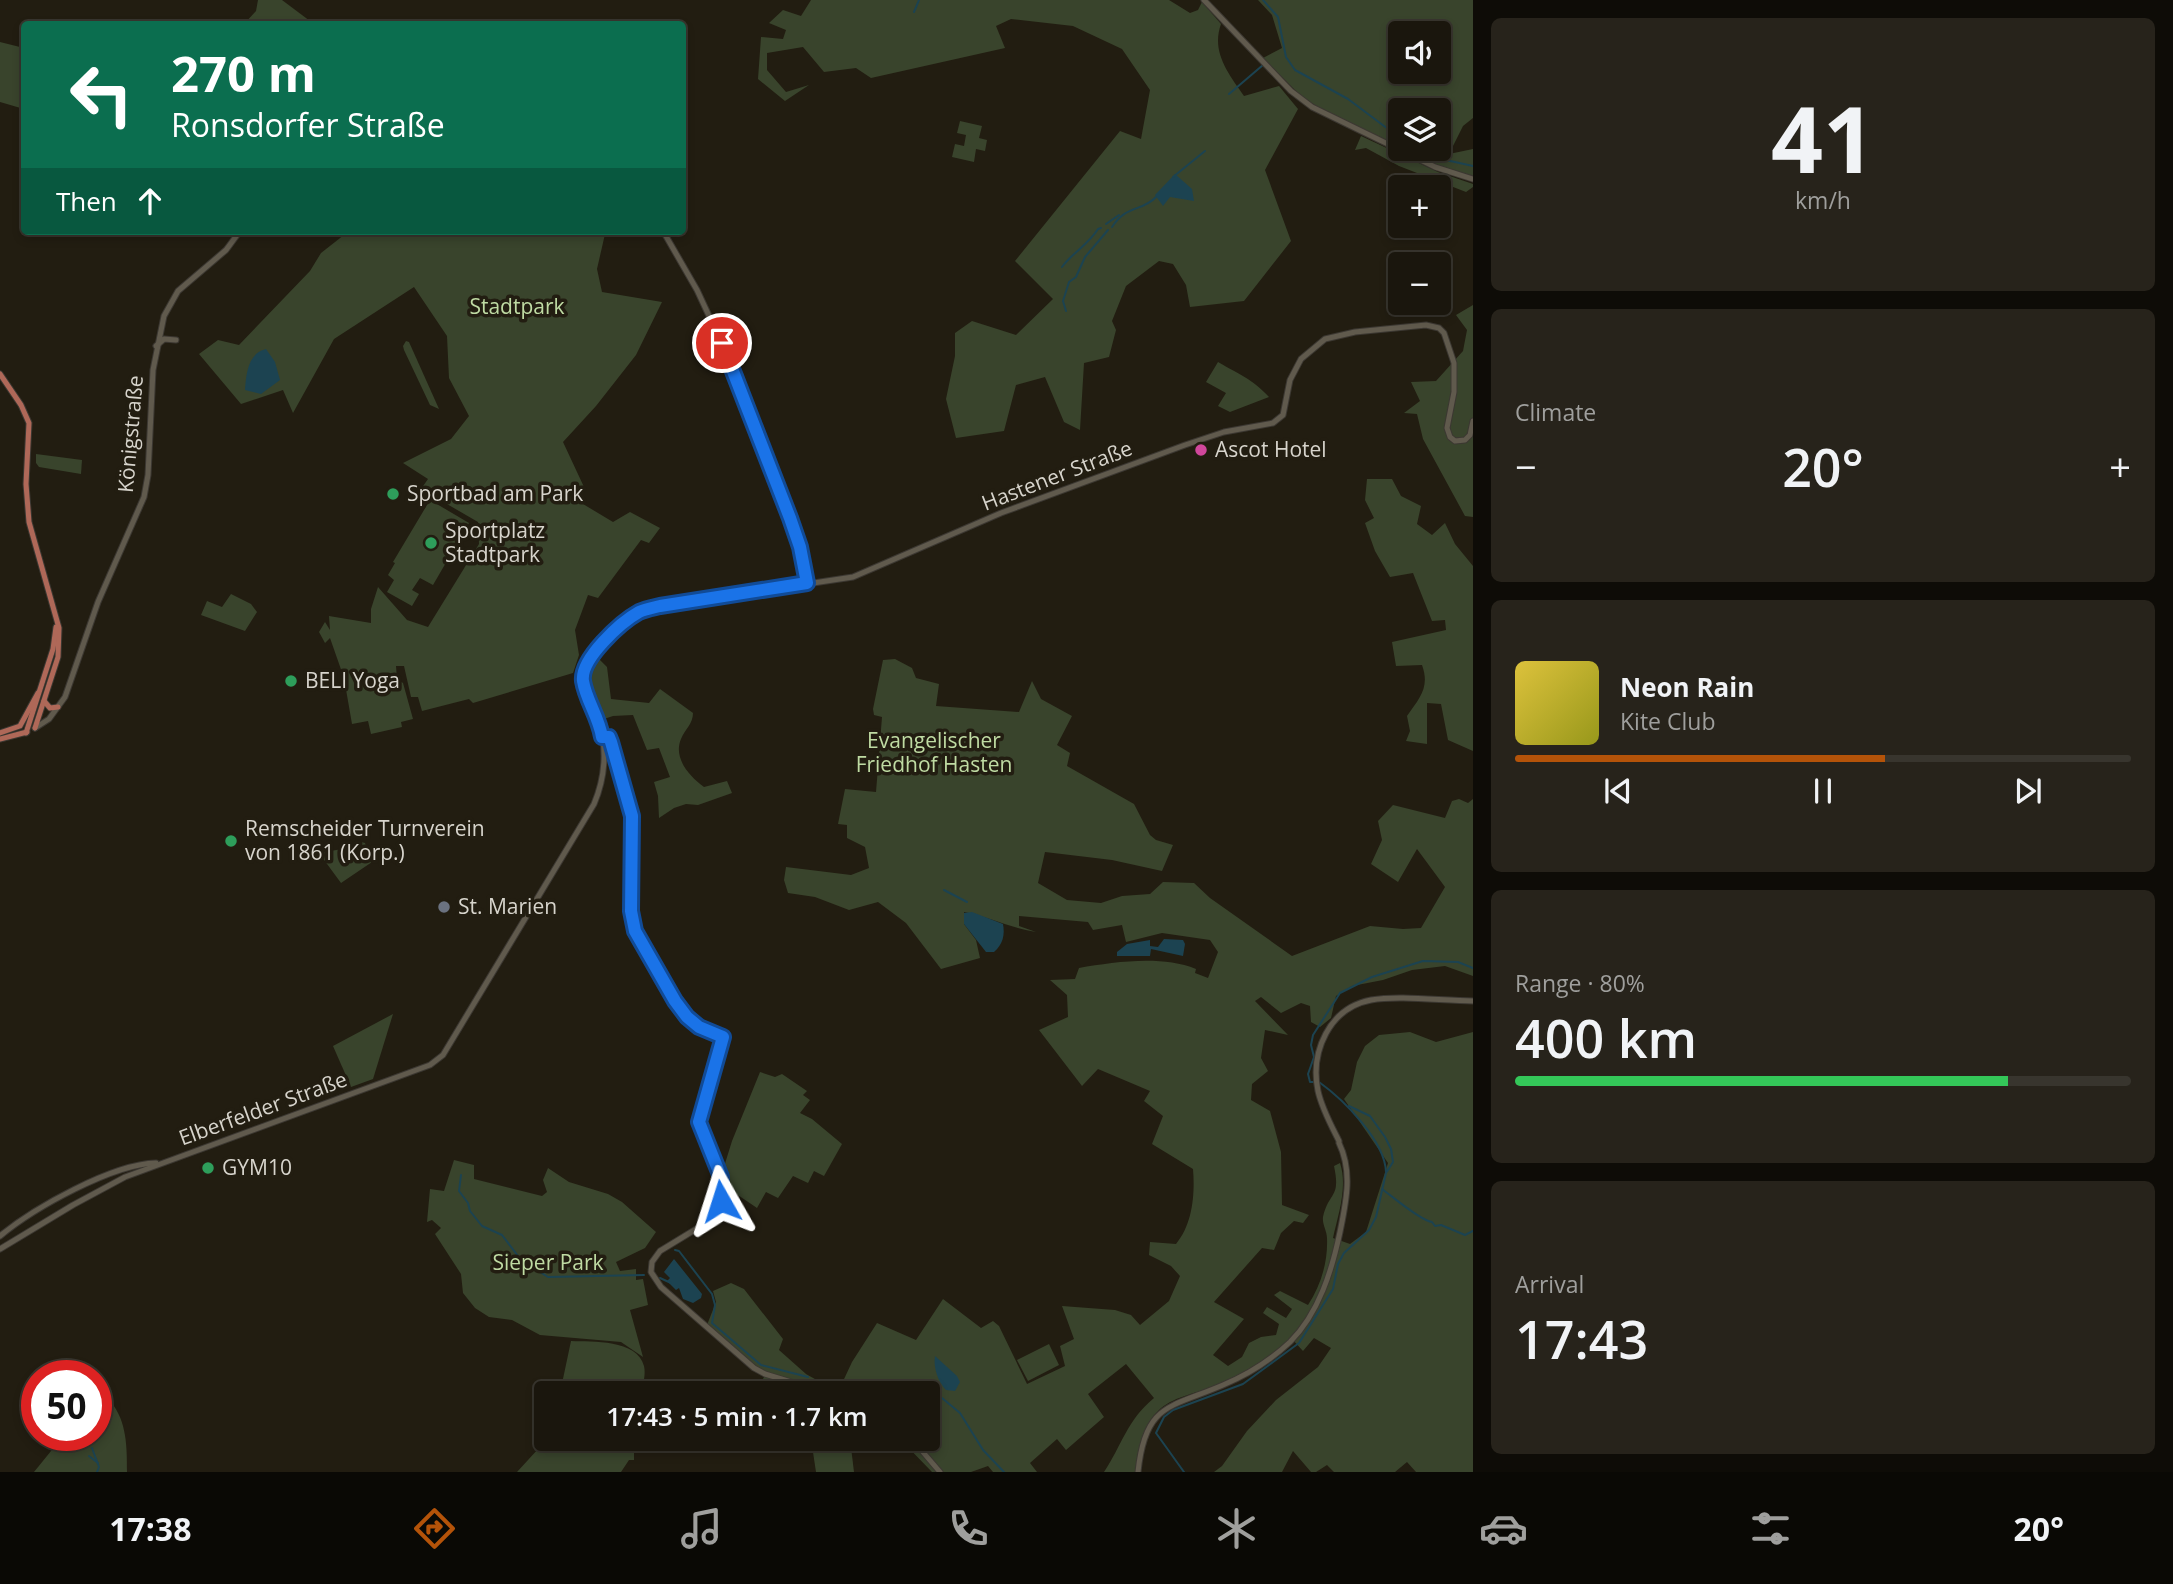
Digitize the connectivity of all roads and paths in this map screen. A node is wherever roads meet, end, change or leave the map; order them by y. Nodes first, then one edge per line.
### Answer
1 (1204, 0) edge
2 (1473, 179) edge
3 (237, 235) edge
4 (665, 235) edge
5 (176, 340) dead end
6 (156, 346) junction
7 (0, 374) edge
8 (1473, 421) edge
9 (807, 583) junction
10 (57, 617) junction
11 (44, 700) junction
12 (58, 707) junction
13 (29, 724) junction
14 (0, 733) edge
15 (602, 737) junction
16 (0, 739) edge
17 (1473, 1001) edge
18 (159, 1163) junction
19 (34, 1213) junction
20 (41, 1224) junction
21 (0, 1236) edge
22 (0, 1249) edge
23 (788, 1381) edge
24 (922, 1451) edge
25 (940, 1472) edge
26 (1138, 1472) edge

1 - 2 main road
3 - 6 main road, Königstraße
4 - 9 main road
5 - 6 main road
6 - 12 main road, Königstraße
7 - 10 main road
8 - 9 main road, Hastener Straße
9 - 15 main road, Hastener Straße
10 - 11 main road
10 - 13 main road
11 - 12 main road
11 - 13 main road
12 - 13 main road, Königstraße
13 - 14 main road
13 - 16 main road
15 - 18 main road, Elberfelder Straße
15 - 23 main road
17 - 26 main road
18 - 19 main road, Elberfelder Straße
18 - 20 main road, Elberfelder Straße
19 - 20 main road
19 - 21 main road, Elberfelder Straße
20 - 22 main road, Elberfelder Straße
24 - 25 main road

